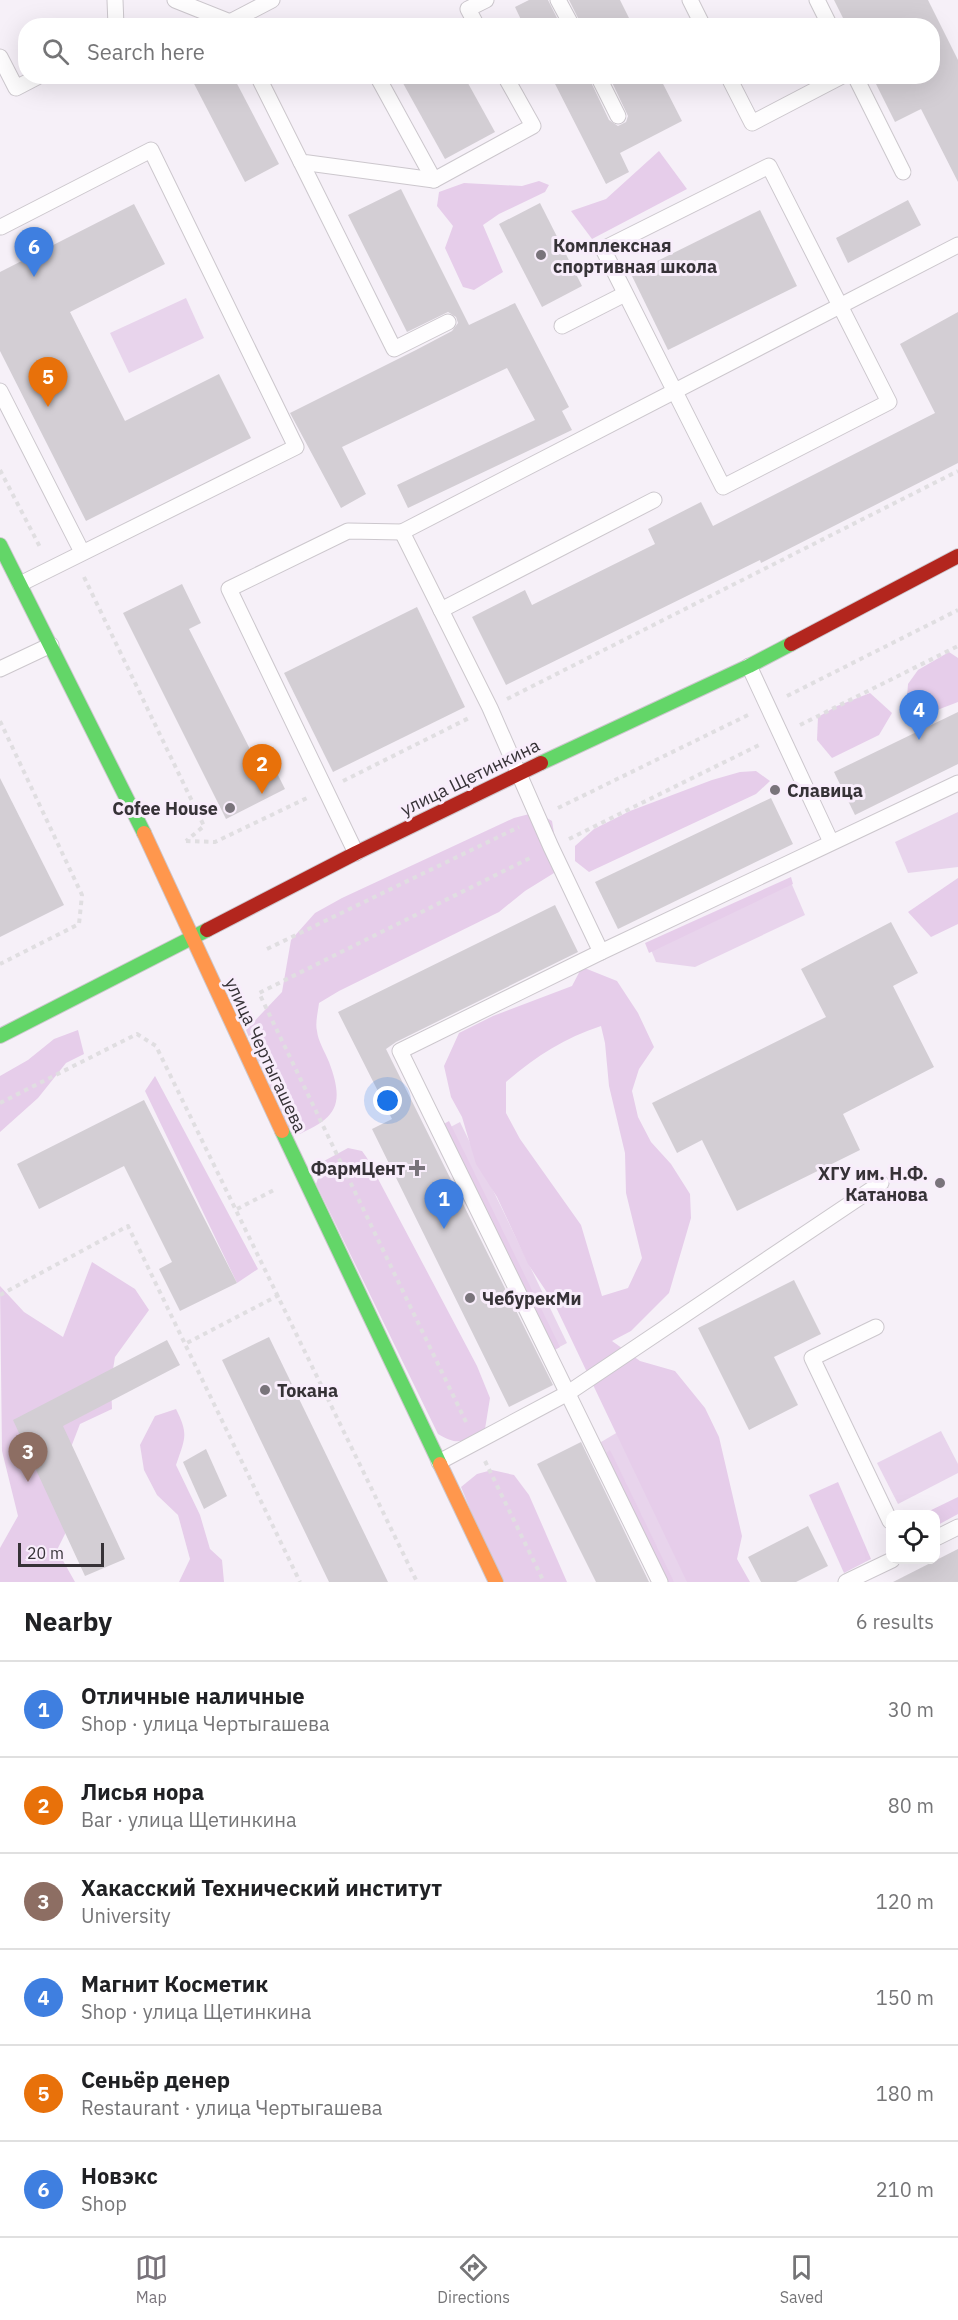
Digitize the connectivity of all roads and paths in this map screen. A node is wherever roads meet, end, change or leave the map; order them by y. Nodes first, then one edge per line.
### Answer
1 (115, 0) edge
2 (175, 0) edge
3 (272, 0) edge
4 (486, 0) edge
5 (558, 0) edge
6 (690, 0) edge
7 (817, 0) edge
8 (116, 18) edge
9 (217, 18) edge
10 (241, 18) edge
11 (473, 18) edge
12 (568, 18) edge
13 (699, 18) edge
14 (826, 18) edge
15 (0, 57) edge
16 (24, 84) edge
17 (262, 84) edge
18 (381, 84) edge
19 (510, 84) edge
20 (602, 84) edge
21 (733, 84) edge
22 (827, 84) edge
23 (859, 84) edge
24 (618, 116) dead end
25 (301, 162) junction
26 (903, 172) dead end
27 (434, 180) junction
28 (0, 227) edge
29 (957, 248) edge
30 (626, 294) junction
31 (840, 306) junction
32 (448, 322) dead end
33 (562, 326) dead end
34 (0, 391) edge
35 (675, 391) junction
36 (0, 470) edge
37 (958, 471) edge
38 (654, 500) dead end
39 (402, 532) junction
40 (0, 545) edge
41 (82, 552) junction
42 (954, 558) edge
43 (50, 568) junction
44 (958, 579) edge
45 (20, 584) junction
46 (441, 610) junction
47 (958, 610) edge
48 (51, 645) junction
49 (958, 646) edge
50 (749, 666) junction
51 (0, 669) edge
52 (767, 705) junction
53 (490, 708) junction
54 (0, 721) edge
55 (780, 734) junction
56 (518, 773) junction
57 (958, 783) edge
58 (326, 789) junction
59 (538, 818) junction
60 (831, 842) junction
61 (551, 847) junction
62 (356, 853) junction
63 (192, 939) junction
64 (267, 948) dead end
65 (601, 952) junction
66 (0, 964) edge
67 (0, 1036) edge
68 (0, 1103) edge
69 (303, 1176) junction
70 (881, 1183) dead end
71 (237, 1209) junction
72 (0, 1295) edge
73 (279, 1295) junction
74 (876, 1327) dead end
75 (185, 1344) junction
76 (568, 1393) junction
77 (476, 1443) junction
78 (439, 1462) junction
79 (886, 1511) edge
80 (958, 1527) edge
81 (940, 1536) edge
82 (886, 1563) edge
83 (300, 1582) edge
84 (417, 1582) edge
85 (496, 1582) edge
86 (544, 1582) edge
87 (660, 1582) edge
88 (846, 1582) edge

1 - 8 lane
2 - 9 lane
3 - 10 lane
4 - 11 lane
5 - 12 lane
6 - 13 lane
7 - 14 lane
15 - 16 lane
17 - 25 lane
18 - 27 lane
19 - 27 lane
20 - 24 lane
21 - 22 lane
23 - 26 lane
25 - 27 lane
25 - 32 lane
28 - 41 lane
29 - 31 lane
30 - 31 lane
30 - 33 lane
30 - 35 lane
31 - 35 lane
31 - 35 lane
34 - 41 lane
35 - 39 lane
36 - 43 path
37 - 53 path
38 - 46 lane
39 - 46 lane
39 - 58 lane
40 - 45 street, улица Чертыгашева
41 - 43 lane
42 - 44 lane
42 - 50 street, улица Щетинкина
43 - 45 lane
43 - 58 path
45 - 48 street, улица Чертыгашева
46 - 53 lane
47 - 52 path
48 - 51 lane
48 - 63 street, улица Чертыгашева
49 - 55 path
50 - 52 lane
50 - 56 street, улица Щетинкина
52 - 55 lane
52 - 59 path
53 - 56 lane
53 - 58 path
54 - 66 path
55 - 60 lane
55 - 61 path
56 - 59 lane
56 - 62 street, улица Щетинкина
57 - 60 lane
58 - 62 lane
59 - 61 lane
59 - 64 path
60 - 65 lane
61 - 65 lane
61 - 77 path
62 - 63 street, улица Щетинкина
63 - 67 street, улица Щетинкина
63 - 69 street, улица Чертыгашева
65 - 76 lane
68 - 71 path
69 - 71 path
69 - 78 street, улица Чертыгашева
70 - 76 lane
71 - 73 path
72 - 75 path
73 - 75 path
73 - 84 path
74 - 79 lane
75 - 83 path
76 - 77 lane
76 - 87 lane
77 - 78 lane
77 - 86 path
78 - 85 street, улица Чертыгашева
80 - 81 lane
82 - 88 lane

